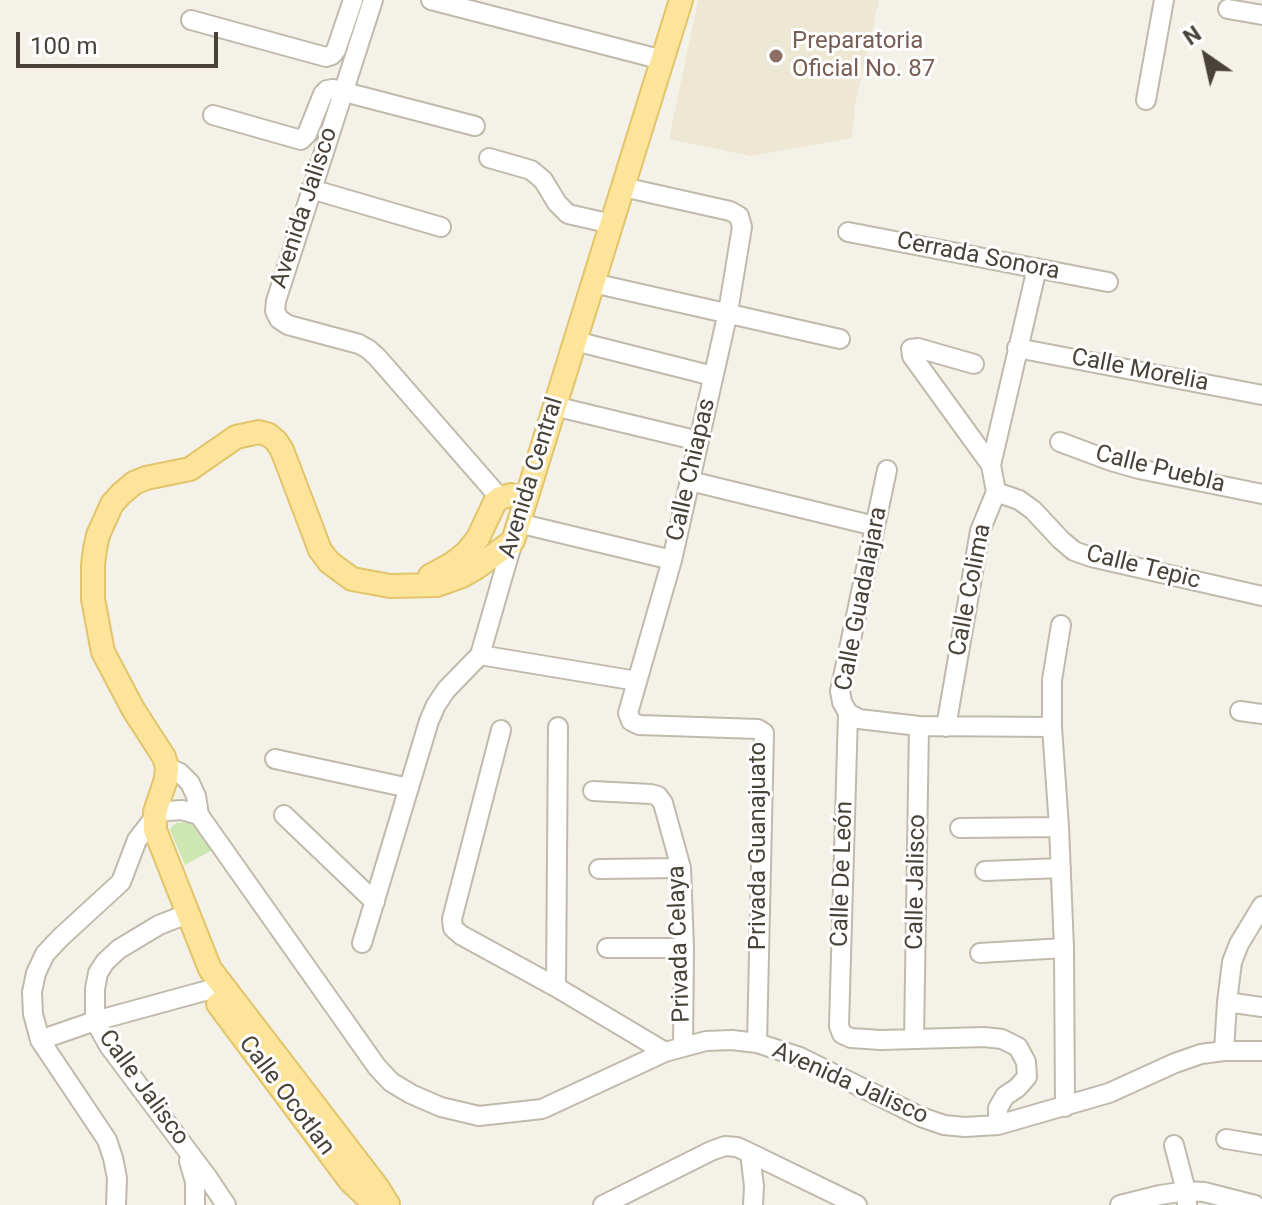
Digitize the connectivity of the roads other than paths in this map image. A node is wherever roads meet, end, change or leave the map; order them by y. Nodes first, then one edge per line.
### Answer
1 (353, 0) edge
2 (373, 0) edge
3 (431, 0) edge
4 (681, 0) edge
5 (1164, 0) edge
6 (1228, 9) dead end
7 (1262, 15) edge
8 (191, 20) dead end
9 (663, 60) junction
10 (342, 91) junction
11 (1146, 100) dead end
12 (213, 115) dead end
13 (475, 126) dead end
14 (489, 158) dead end
15 (623, 187) junction
16 (311, 189) junction
17 (612, 224) junction
18 (441, 227) dead end
19 (848, 232) dead end
20 (1037, 268) junction
21 (1108, 282) dead end
22 (593, 283) junction
23 (728, 312) junction
24 (840, 339) dead end
25 (575, 341) junction
26 (1017, 348) junction
27 (974, 364) dead end
28 (713, 376) junction
29 (1262, 395) edge
30 (554, 406) junction
31 (699, 441) junction
32 (1060, 442) dead end
33 (991, 465) junction
34 (887, 470) dead end
35 (690, 481) junction
36 (996, 492) junction
37 (1262, 494) edge
38 (500, 498) junction
39 (525, 499) junction
40 (875, 526) junction
41 (516, 532) junction
42 (672, 560) junction
43 (411, 585) junction
44 (1262, 596) edge
45 (1061, 625) dead end
46 (480, 655) junction
47 (637, 681) junction
48 (1240, 711) dead end
49 (848, 713) junction
50 (1262, 714) edge
51 (631, 721) joint
52 (919, 726) junction
53 (558, 727) dead end
54 (946, 727) junction
55 (1052, 727) junction
56 (501, 730) dead end
57 (275, 759) dead end
58 (167, 767) junction
59 (409, 788) junction
60 (593, 791) dead end
61 (154, 815) junction
62 (199, 815) junction
63 (284, 815) dead end
64 (1059, 827) junction
65 (960, 828) dead end
66 (681, 868) junction
67 (1061, 868) junction
68 (599, 869) dead end
69 (985, 871) dead end
70 (375, 902) junction
71 (1262, 906) edge
72 (187, 914) junction
73 (362, 943) dead end
74 (607, 948) dead end
75 (684, 948) junction
76 (1064, 948) junction
77 (980, 953) dead end
78 (214, 982) junction
79 (556, 987) junction
80 (1227, 1002) junction
81 (1262, 1007) edge
82 (95, 1021) junction
83 (914, 1039) junction
84 (40, 1040) junction
85 (757, 1043) junction
86 (674, 1050) junction
87 (1224, 1051) junction
88 (1262, 1051) edge
89 (1065, 1107) junction
90 (998, 1125) junction
91 (1226, 1139) dead end
92 (1174, 1145) dead end
93 (1262, 1145) edge
94 (185, 1148) junction
95 (750, 1153) junction
96 (1186, 1198) edge
97 (376, 1200) edge
98 (116, 1205) edge
99 (195, 1205) edge
100 (226, 1205) edge
101 (603, 1205) edge
102 (753, 1205) edge
103 (857, 1205) edge
104 (1120, 1205) edge
105 (1255, 1205) edge

1 - 8 street
2 - 10 street, Avenida Jalisco
3 - 9 street
4 - 9 main road, Avenida Central
5 - 11 street
6 - 7 street
9 - 15 main road, Avenida Central
10 - 12 street
10 - 13 street
10 - 16 street, Avenida Jalisco
14 - 17 street
15 - 17 main road, Avenida Central
15 - 23 street, Calle Chiapas
16 - 18 street
16 - 38 street, Avenida Jalisco
17 - 22 main road, Avenida Central
19 - 20 street, Cerrada Sonora
20 - 21 street, Cerrada Sonora
20 - 26 street, Calle Colima
22 - 23 street
22 - 25 main road, Avenida Central
23 - 24 street
23 - 28 street, Calle Chiapas
25 - 28 street
25 - 30 main road, Avenida Central
26 - 29 street, Calle Morelia
26 - 33 street, Calle Colima
27 - 33 street
28 - 31 street, Calle Chiapas
30 - 31 street
30 - 39 main road, Avenida Central
31 - 35 street, Calle Chiapas
32 - 37 street, Calle Puebla
33 - 36 street, Calle Colima
34 - 40 street, Calle Guadalajara
35 - 40 street
35 - 42 street, Calle Chiapas
36 - 44 street, Calle Tepic
36 - 54 street, Calle Colima
38 - 39 main road
38 - 43 main road
39 - 41 main road, Avenida Central
40 - 49 street, Calle Guadalajara
41 - 42 street
41 - 43 main road, Avenida Jalisco
41 - 46 street, Avenida Central
42 - 47 street, Calle Chiapas
43 - 58 main road, Avenida Jalisco
45 - 55 street
46 - 47 street
46 - 59 street, Avenida Central
47 - 51 street, Calle Chiapas
48 - 50 street
49 - 52 street, Calle Guadalajara
49 - 83 street, Calle De León
51 - 85 street, Privada Guanajuato
52 - 54 street, Calle Guadalajara
52 - 83 street, Calle Jalisco
53 - 79 street
54 - 55 street, Calle Guadalajara
55 - 64 street
56 - 79 street
57 - 59 street
58 - 61 main road
58 - 62 street, Avenida Jalisco
59 - 70 street, Avenida Central
60 - 66 street, Privada Celaya
61 - 62 street
61 - 72 main road, Calle Ocotlan
61 - 84 street
62 - 86 street, Avenida Jalisco
63 - 70 street
64 - 65 street
64 - 67 street
66 - 68 street
66 - 75 street, Privada Celaya
67 - 69 street
67 - 76 street
70 - 73 street, Avenida Central
71 - 80 street
72 - 78 main road, Calle Ocotlan
72 - 82 street, Calle Jalisco
74 - 75 street
75 - 86 street, Privada Celaya
76 - 77 street
76 - 89 street
78 - 82 street
78 - 97 main road, Calle Ocotlan
79 - 86 street
80 - 81 street
80 - 87 street
82 - 84 street
82 - 94 street, Calle Jalisco
83 - 90 street
84 - 98 street
85 - 86 street, Avenida Jalisco
85 - 90 street, Avenida Jalisco
87 - 88 street, Avenida Jalisco
87 - 89 street, Avenida Jalisco
89 - 90 street, Avenida Jalisco
91 - 93 street
92 - 96 street
94 - 99 street
94 - 100 street, Calle Jalisco
95 - 101 street
95 - 102 street
95 - 103 street
96 - 104 street
96 - 105 street

